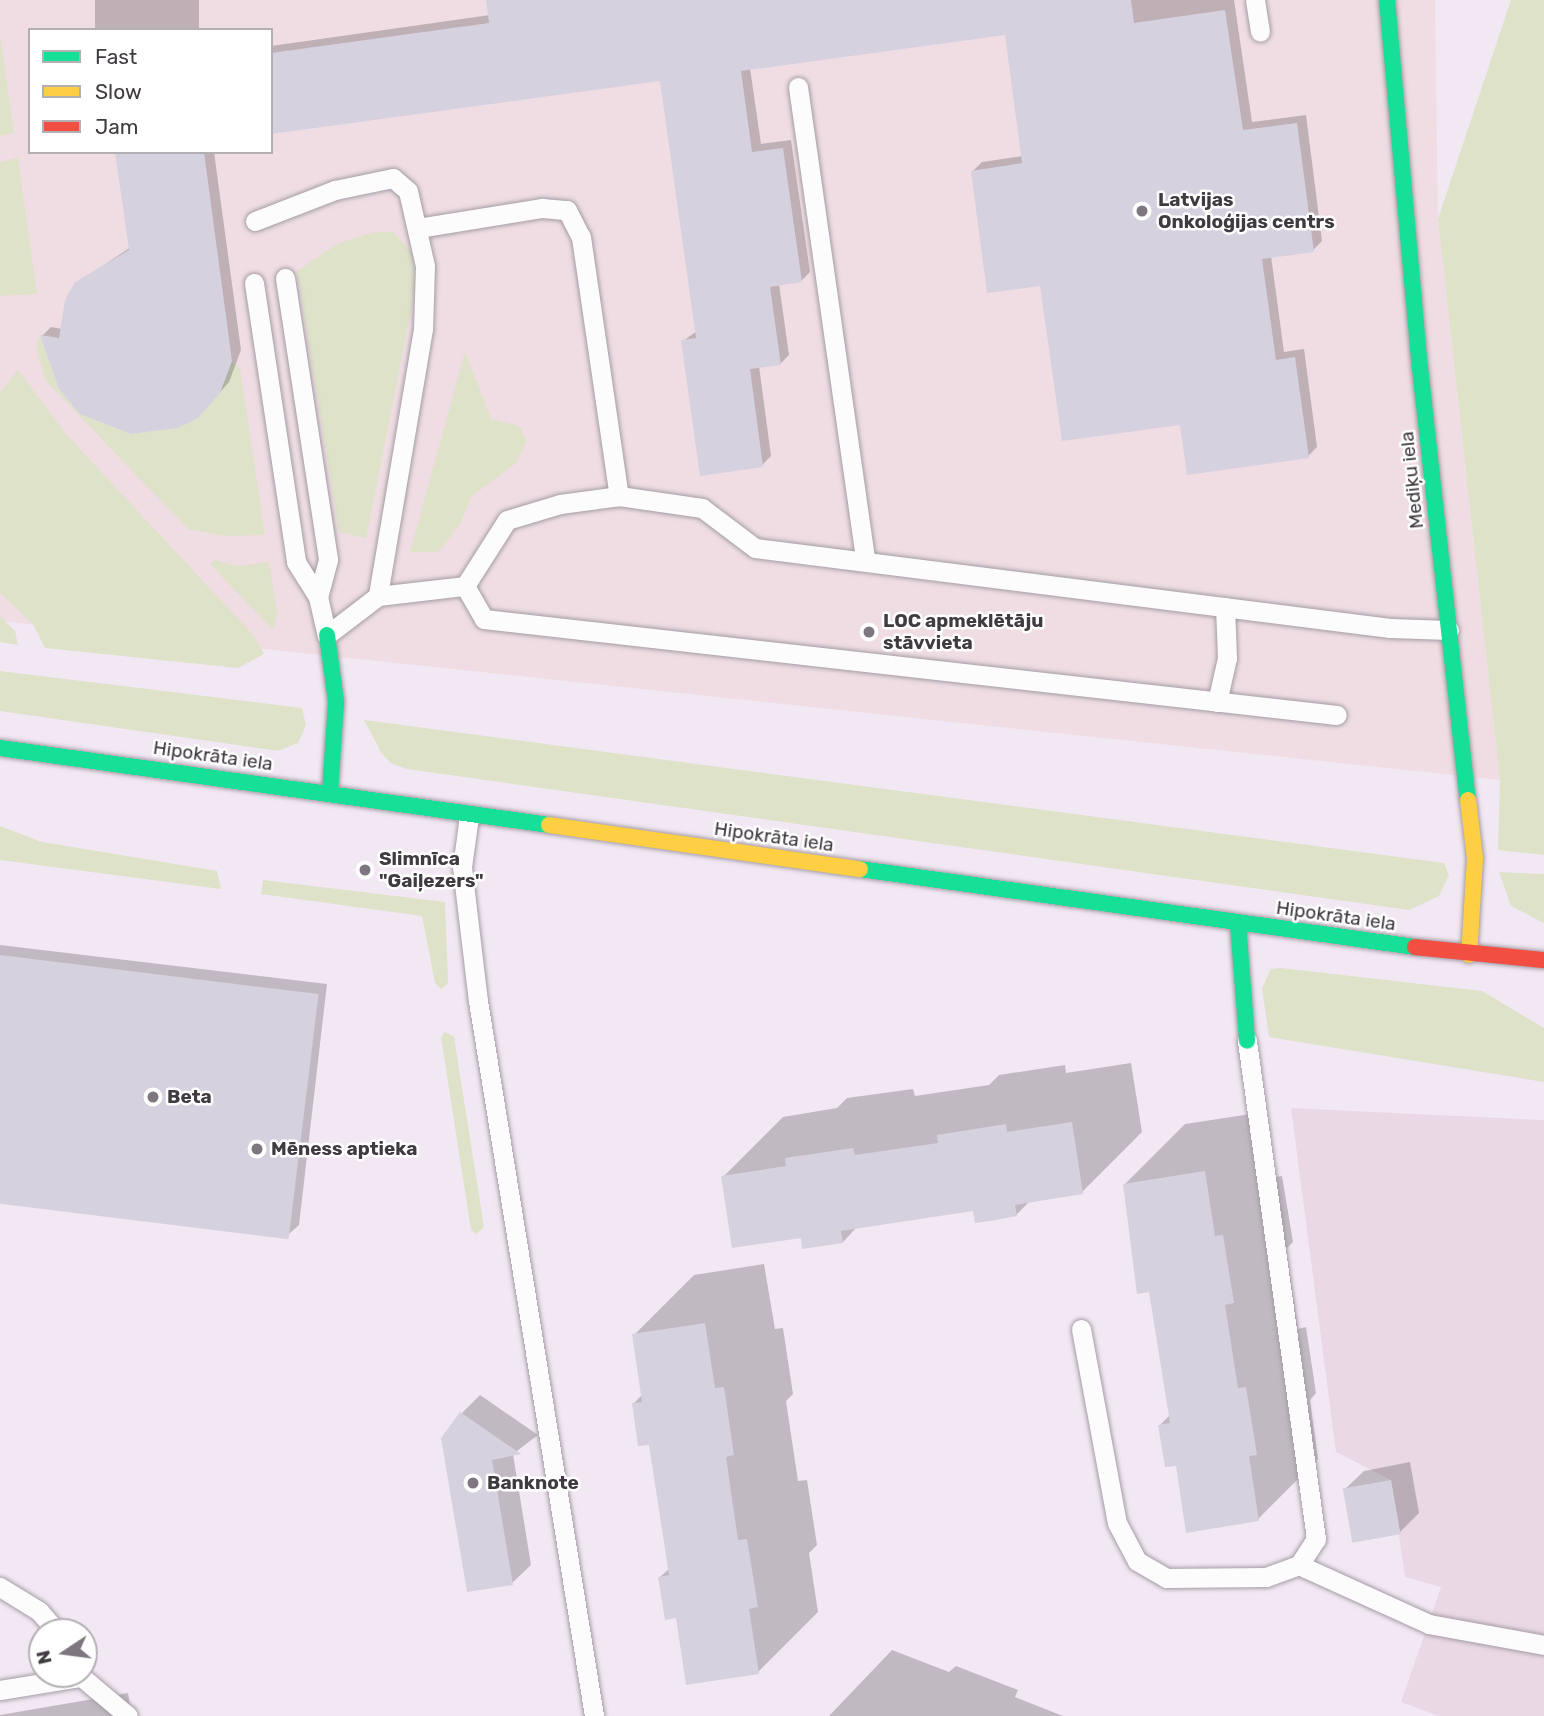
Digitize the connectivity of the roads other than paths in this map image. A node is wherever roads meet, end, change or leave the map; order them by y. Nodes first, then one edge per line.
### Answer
1 (1255, 0) edge
2 (1387, 0) edge
3 (1260, 32) dead end
4 (797, 87) dead end
5 (255, 221) dead end
6 (418, 228) junction
7 (285, 278) dead end
8 (254, 283) dead end
9 (619, 496) junction
10 (865, 561) junction
11 (465, 586) junction
12 (378, 596) junction
13 (318, 597) junction
14 (1225, 607) junction
15 (1449, 630) junction
16 (327, 635) junction
17 (1217, 702) junction
18 (1337, 715) dead end
19 (0, 748) edge
20 (330, 793) junction
21 (469, 816) junction
22 (1238, 923) junction
23 (1469, 956) junction
24 (1544, 960) edge
25 (1247, 1041) joint
26 (1081, 1329) dead end
27 (1299, 1565) junction
28 (0, 1587) edge
29 (45, 1618) edge
30 (1544, 1645) edge
31 (28, 1685) edge
32 (93, 1688) edge
33 (0, 1690) edge
34 (128, 1716) edge
35 (594, 1716) edge

1 - 3 lane
2 - 15 street, Mediķu iela
4 - 10 lane
5 - 6 lane
6 - 9 lane
6 - 12 lane
7 - 13 lane
8 - 13 lane
9 - 10 lane
9 - 11 lane
10 - 14 lane
11 - 12 lane
11 - 17 lane
12 - 16 lane
13 - 16 lane
14 - 15 lane
14 - 17 lane
15 - 23 street, Mediķu iela
16 - 20 street
17 - 18 lane
19 - 20 street, Hipokrāta iela
20 - 21 street, Hipokrāta iela
21 - 22 street, Hipokrāta iela
21 - 35 lane
22 - 23 street, Hipokrāta iela
22 - 25 street
23 - 24 street, Hipokrāta iela
25 - 27 lane
26 - 27 lane
27 - 30 lane
28 - 29 lane
31 - 33 lane
32 - 34 lane

